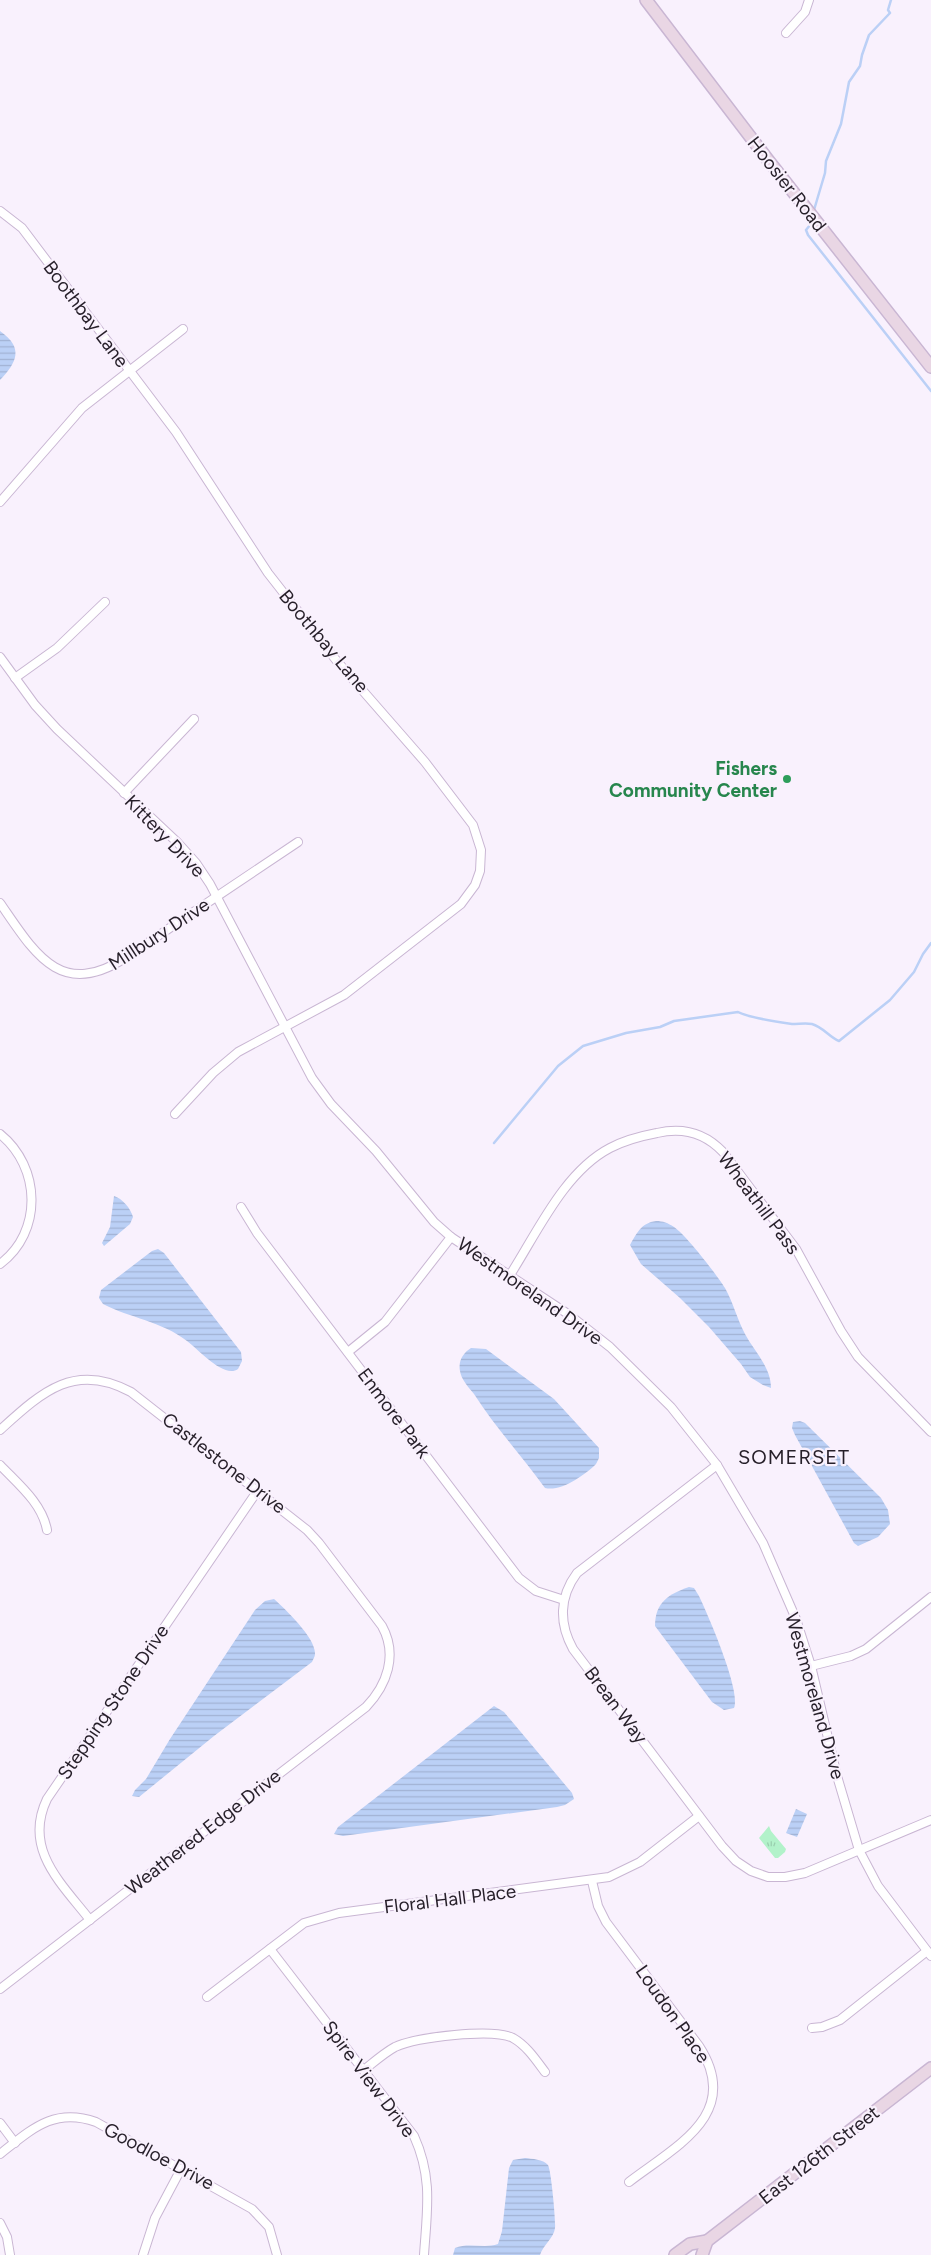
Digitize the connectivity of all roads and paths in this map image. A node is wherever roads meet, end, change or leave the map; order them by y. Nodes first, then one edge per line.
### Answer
1 (646, 0) edge
2 (809, 0) edge
3 (786, 33) dead end
4 (0, 212) edge
5 (183, 329) dead end
6 (931, 367) edge
7 (129, 371) junction
8 (0, 502) edge
9 (104, 602) dead end
10 (0, 657) edge
11 (14, 678) junction
12 (194, 719) dead end
13 (124, 793) junction
14 (298, 842) dead end
15 (217, 896) junction
16 (0, 904) edge
17 (284, 1026) junction
18 (322, 1093) joint
19 (175, 1114) dead end
20 (0, 1134) edge
21 (241, 1207) dead end
22 (451, 1237) junction
23 (0, 1264) edge
24 (510, 1275) junction
25 (348, 1352) junction
26 (0, 1430) edge
27 (931, 1432) edge
28 (0, 1465) edge
29 (717, 1465) junction
30 (258, 1490) junction
31 (47, 1530) dead end
32 (931, 1597) edge
33 (564, 1600) junction
34 (389, 1662) joint
35 (811, 1666) junction
36 (700, 1816) junction
37 (931, 1820) edge
38 (858, 1850) junction
39 (592, 1881) junction
40 (90, 1920) junction
41 (270, 1949) junction
42 (929, 1954) edge
43 (0, 1989) edge
44 (207, 1997) dead end
45 (812, 2028) dead end
46 (931, 2068) edge
47 (364, 2070) junction
48 (545, 2072) dead end
49 (0, 2124) edge
50 (15, 2143) junction
51 (0, 2154) edge
52 (181, 2169) junction
53 (629, 2182) dead end
54 (0, 2223) edge
55 (708, 2242) junction
56 (10, 2255) edge
57 (144, 2255) edge
58 (278, 2255) edge
59 (424, 2255) edge
60 (675, 2255) edge
61 (702, 2255) edge

1 - 6 street, Hoosier Road
2 - 3 street
4 - 7 street, Boothbay Lane
5 - 7 street
7 - 8 street
7 - 17 street, Boothbay Lane
9 - 11 street
10 - 11 street, Kittery Drive
11 - 13 street, Kittery Drive
12 - 13 street
13 - 15 street, Kittery Drive
14 - 15 street, Millbury Drive
15 - 16 street, Millbury Drive
15 - 17 street, Kittery Drive
17 - 18 street, Kittery Drive
17 - 19 street, Boothbay Lane
18 - 22 street, Westmoreland Drive
20 - 23 street
21 - 25 street, Enmore Park
22 - 24 street, Westmoreland Drive
22 - 25 street
24 - 27 street, Wheathill Pass
24 - 29 street, Westmoreland Drive
25 - 33 street, Enmore Park
26 - 30 street, Castlestone Drive
28 - 31 street
29 - 33 street, Brean Way
29 - 35 street, Westmoreland Drive
30 - 34 street, Castlestone Drive
30 - 40 street, Stepping Stone Drive
32 - 35 street
33 - 36 street, Brean Way
34 - 40 street, Weathered Edge Drive
35 - 38 street, Westmoreland Drive
36 - 38 street, Brean Way
36 - 39 street, Floral Hall Place
37 - 38 street, Brean Way
38 - 42 street, Westmoreland Drive
39 - 41 street, Floral Hall Place
39 - 53 street, Loudon Place
40 - 43 street, Weathered Edge Drive
41 - 44 street, Floral Hall Place
41 - 47 street, Spire View Drive
42 - 45 street
46 - 55 street, East 126th Street
47 - 48 street
47 - 59 street, Spire View Drive
49 - 50 street
50 - 51 street, Goodloe Drive
50 - 52 street, Goodloe Drive
52 - 57 street
52 - 58 street, Goodloe Drive
54 - 56 street
55 - 60 street, East 126th Street
55 - 61 street, East 126th Street

